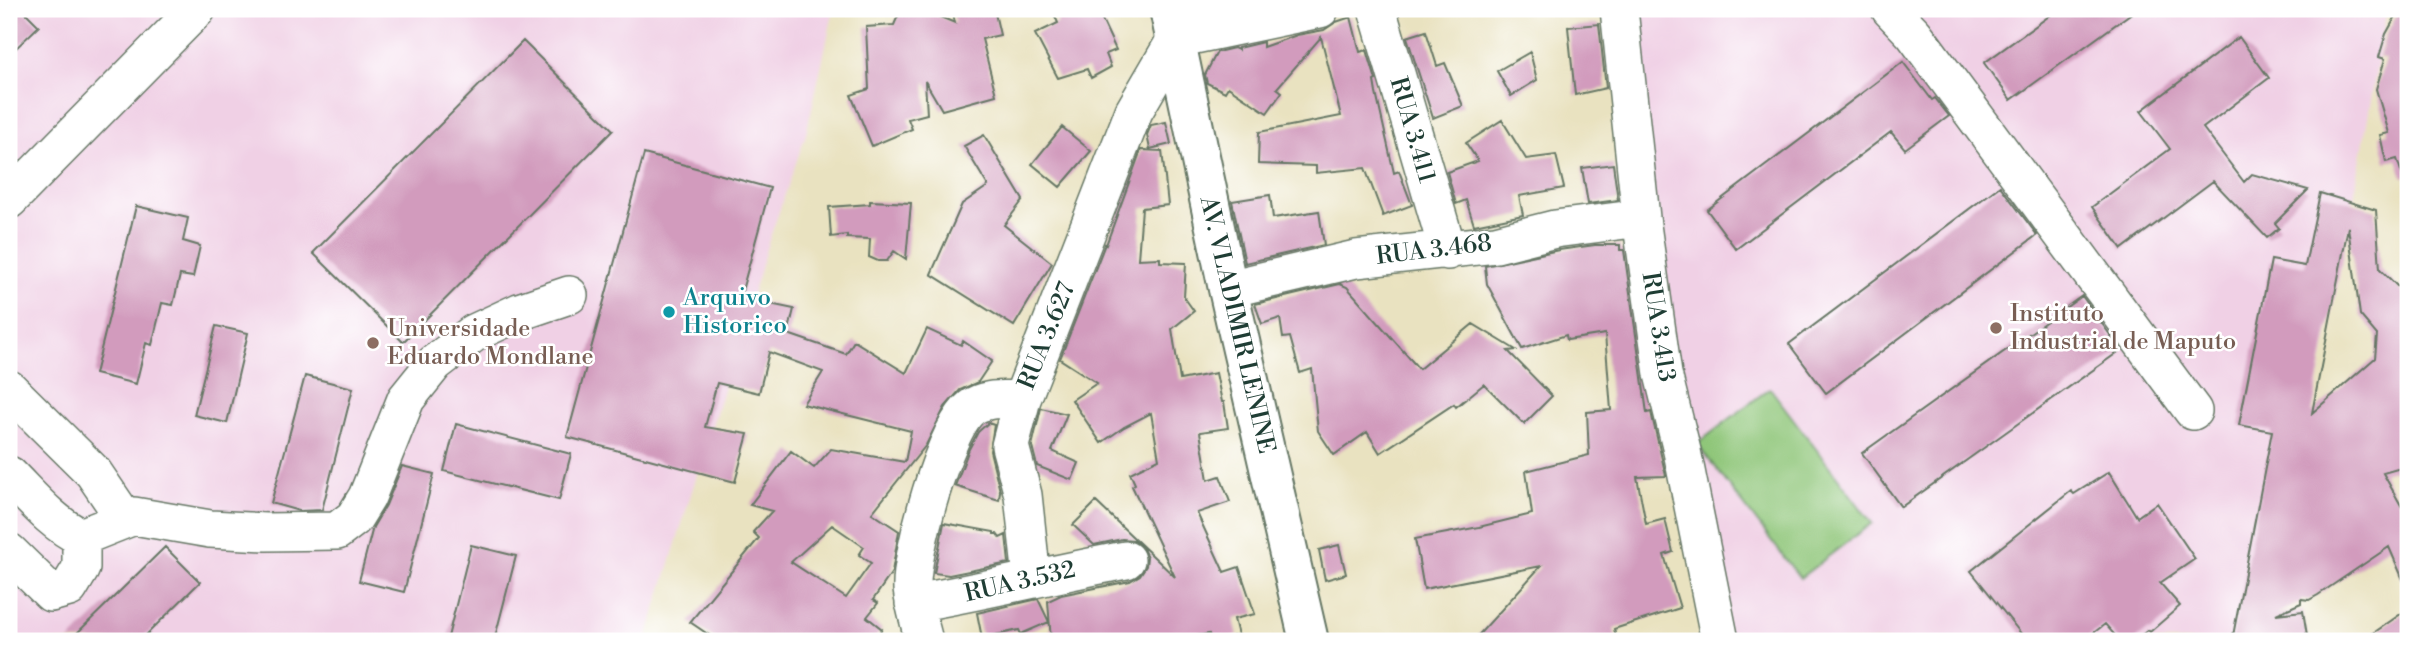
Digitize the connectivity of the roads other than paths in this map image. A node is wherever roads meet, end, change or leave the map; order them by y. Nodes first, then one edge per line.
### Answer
1 (197, 9) edge
2 (1320, 9) edge
3 (1377, 9) edge
4 (1619, 9) edge
5 (1890, 9) edge
6 (1173, 24) edge
7 (9, 200) edge
8 (1641, 218) junction
9 (1448, 251) junction
10 (1228, 289) junction
11 (569, 295) dead end
12 (9, 389) edge
13 (1022, 399) junction
14 (2193, 411) dead end
15 (9, 475) edge
16 (125, 519) junction
17 (81, 537) junction
18 (9, 552) edge
19 (1126, 560) dead end
20 (1032, 579) junction
21 (914, 624) edge
22 (1309, 641) edge
23 (1720, 641) edge

1 - 7 street
2 - 6 street
3 - 9 street, RUA 3.411
4 - 8 street, RUA 3.413
5 - 14 street
6 - 10 main road, AV. VLADIMIR LENINE
6 - 13 street, RUA 3.627
8 - 9 street, RUA 3.468
8 - 23 street, RUA 3.413
9 - 10 street, RUA 3.468
10 - 22 main road, AV. VLADIMIR LENINE
11 - 16 street
12 - 16 street
13 - 20 street
13 - 21 street, RUA 3.627
15 - 17 street
16 - 17 street
17 - 18 street
19 - 20 street, RUA 3.532
20 - 21 street, RUA 3.532

